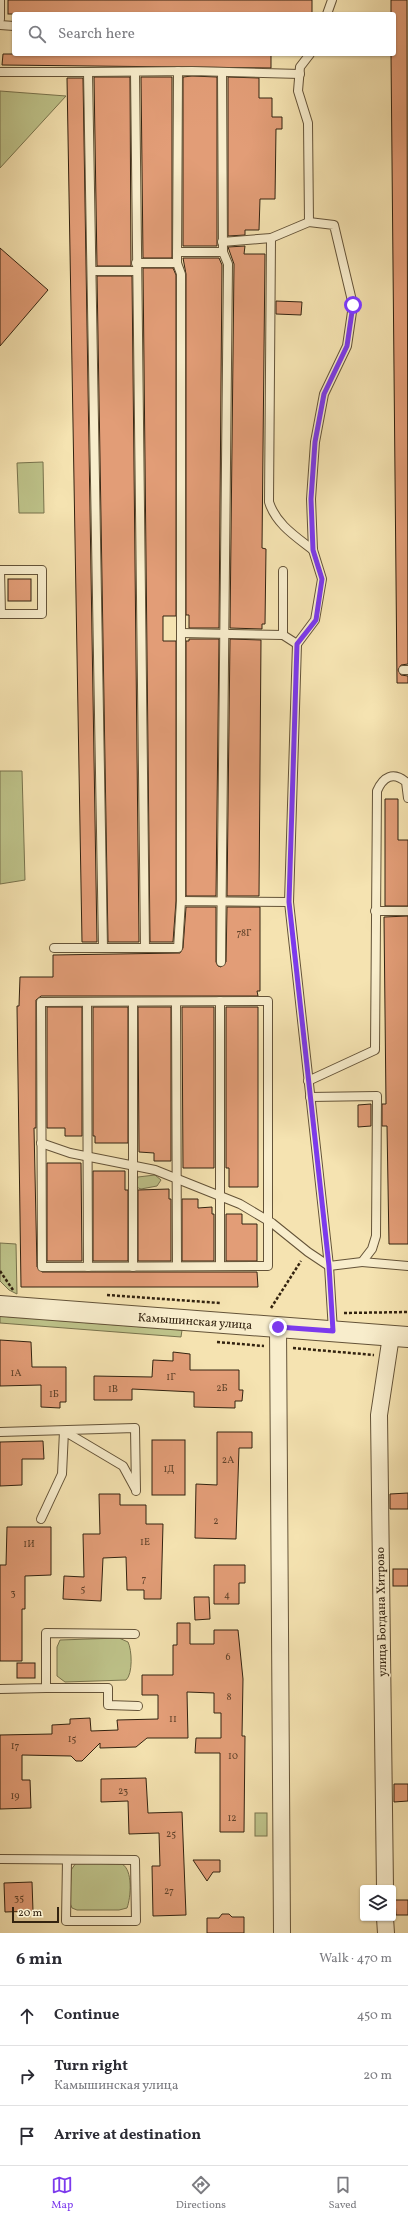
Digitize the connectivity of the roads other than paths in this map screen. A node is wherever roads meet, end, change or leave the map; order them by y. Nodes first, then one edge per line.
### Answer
1 (0, 0) edge
2 (332, 0) edge
3 (328, 12) edge
4 (0, 19) edge
5 (0, 26) edge
6 (12, 26) edge
7 (308, 56) edge
8 (178, 71) junction
9 (0, 72) edge
10 (88, 72) junction
11 (135, 72) junction
12 (222, 72) junction
13 (300, 74) junction
14 (309, 222) junction
15 (271, 238) junction
16 (222, 242) junction
17 (177, 252) junction
18 (222, 252) junction
19 (177, 263) junction
20 (136, 267) junction
21 (92, 271) junction
22 (313, 550) junction
23 (283, 571) dead end
24 (0, 614) edge
25 (182, 633) junction
26 (225, 634) junction
27 (284, 635) junction
28 (297, 644) junction
29 (408, 798) edge
30 (220, 900) junction
31 (181, 901) junction
32 (289, 902) junction
33 (376, 911) junction
34 (408, 911) edge
35 (54, 948) dead end
36 (103, 948) junction
37 (145, 948) junction
38 (221, 962) dead end
39 (220, 1001) junction
40 (87, 1002) junction
41 (133, 1002) junction
42 (176, 1002) junction
43 (308, 1081) junction
44 (310, 1097) junction
45 (41, 1143) junction
46 (88, 1156) junction
47 (133, 1166) junction
48 (176, 1178) junction
49 (220, 1196) junction
50 (268, 1221) junction
51 (362, 1262) junction
52 (177, 1266) junction
53 (220, 1266) junction
54 (329, 1266) junction
55 (408, 1266) edge
56 (88, 1267) junction
57 (133, 1267) junction
58 (5, 1301) edge
59 (278, 1318) junction
60 (332, 1322) junction
61 (400, 1337) edge
62 (64, 1431) junction
63 (0, 1432) edge
64 (41, 1518) dead end
65 (135, 1634) dead end
66 (46, 1688) junction
67 (0, 1690) edge
68 (138, 1706) dead end
69 (0, 1859) edge
70 (67, 1860) junction
71 (385, 1885) edge
72 (385, 1921) edge
73 (282, 1933) edge
74 (386, 1933) edge

1 - 4 lane
2 - 3 lane
5 - 6 lane
7 - 13 lane
8 - 11 lane
8 - 12 lane
8 - 17 lane
9 - 10 lane
10 - 11 lane
10 - 21 lane
11 - 20 lane
12 - 13 lane
12 - 16 lane
13 - 14 lane
14 - 15 lane
14 - 22 lane
15 - 16 lane
15 - 22 lane
16 - 18 lane
17 - 18 lane
17 - 19 lane
18 - 26 lane
19 - 20 lane
19 - 25 lane
20 - 21 lane
20 - 37 lane
21 - 36 lane
22 - 28 lane
23 - 27 lane
24 - 24 lane
25 - 26 lane
25 - 31 lane
26 - 27 lane
26 - 30 lane
27 - 28 lane
28 - 32 lane
29 - 33 lane
30 - 31 lane
30 - 32 lane
30 - 38 lane
31 - 37 lane
32 - 43 lane
33 - 34 lane
33 - 43 lane
35 - 36 lane
36 - 37 lane
39 - 42 lane
39 - 49 lane
39 - 50 lane
40 - 41 lane
40 - 45 lane
40 - 46 lane
41 - 42 lane
41 - 47 lane
42 - 48 lane
43 - 44 lane
44 - 51 lane
44 - 54 lane
45 - 46 lane
45 - 56 lane
46 - 47 lane
46 - 56 lane
47 - 48 lane
47 - 57 lane
48 - 49 lane
48 - 52 lane
49 - 50 lane
49 - 53 lane
50 - 53 lane
50 - 54 lane
51 - 54 lane
51 - 55 lane
52 - 53 lane
52 - 57 lane
54 - 60 lane
56 - 57 lane
58 - 59 street, Камышинская улица
59 - 60 street, Камышинская улица
59 - 73 street
60 - 61 street, Камышинская улица
61 - 71 street, улица Богдана Хитрово
62 - 62 lane
62 - 63 lane
62 - 64 lane
65 - 66 lane
66 - 67 lane
66 - 68 lane
69 - 70 lane
70 - 70 lane
72 - 74 street

